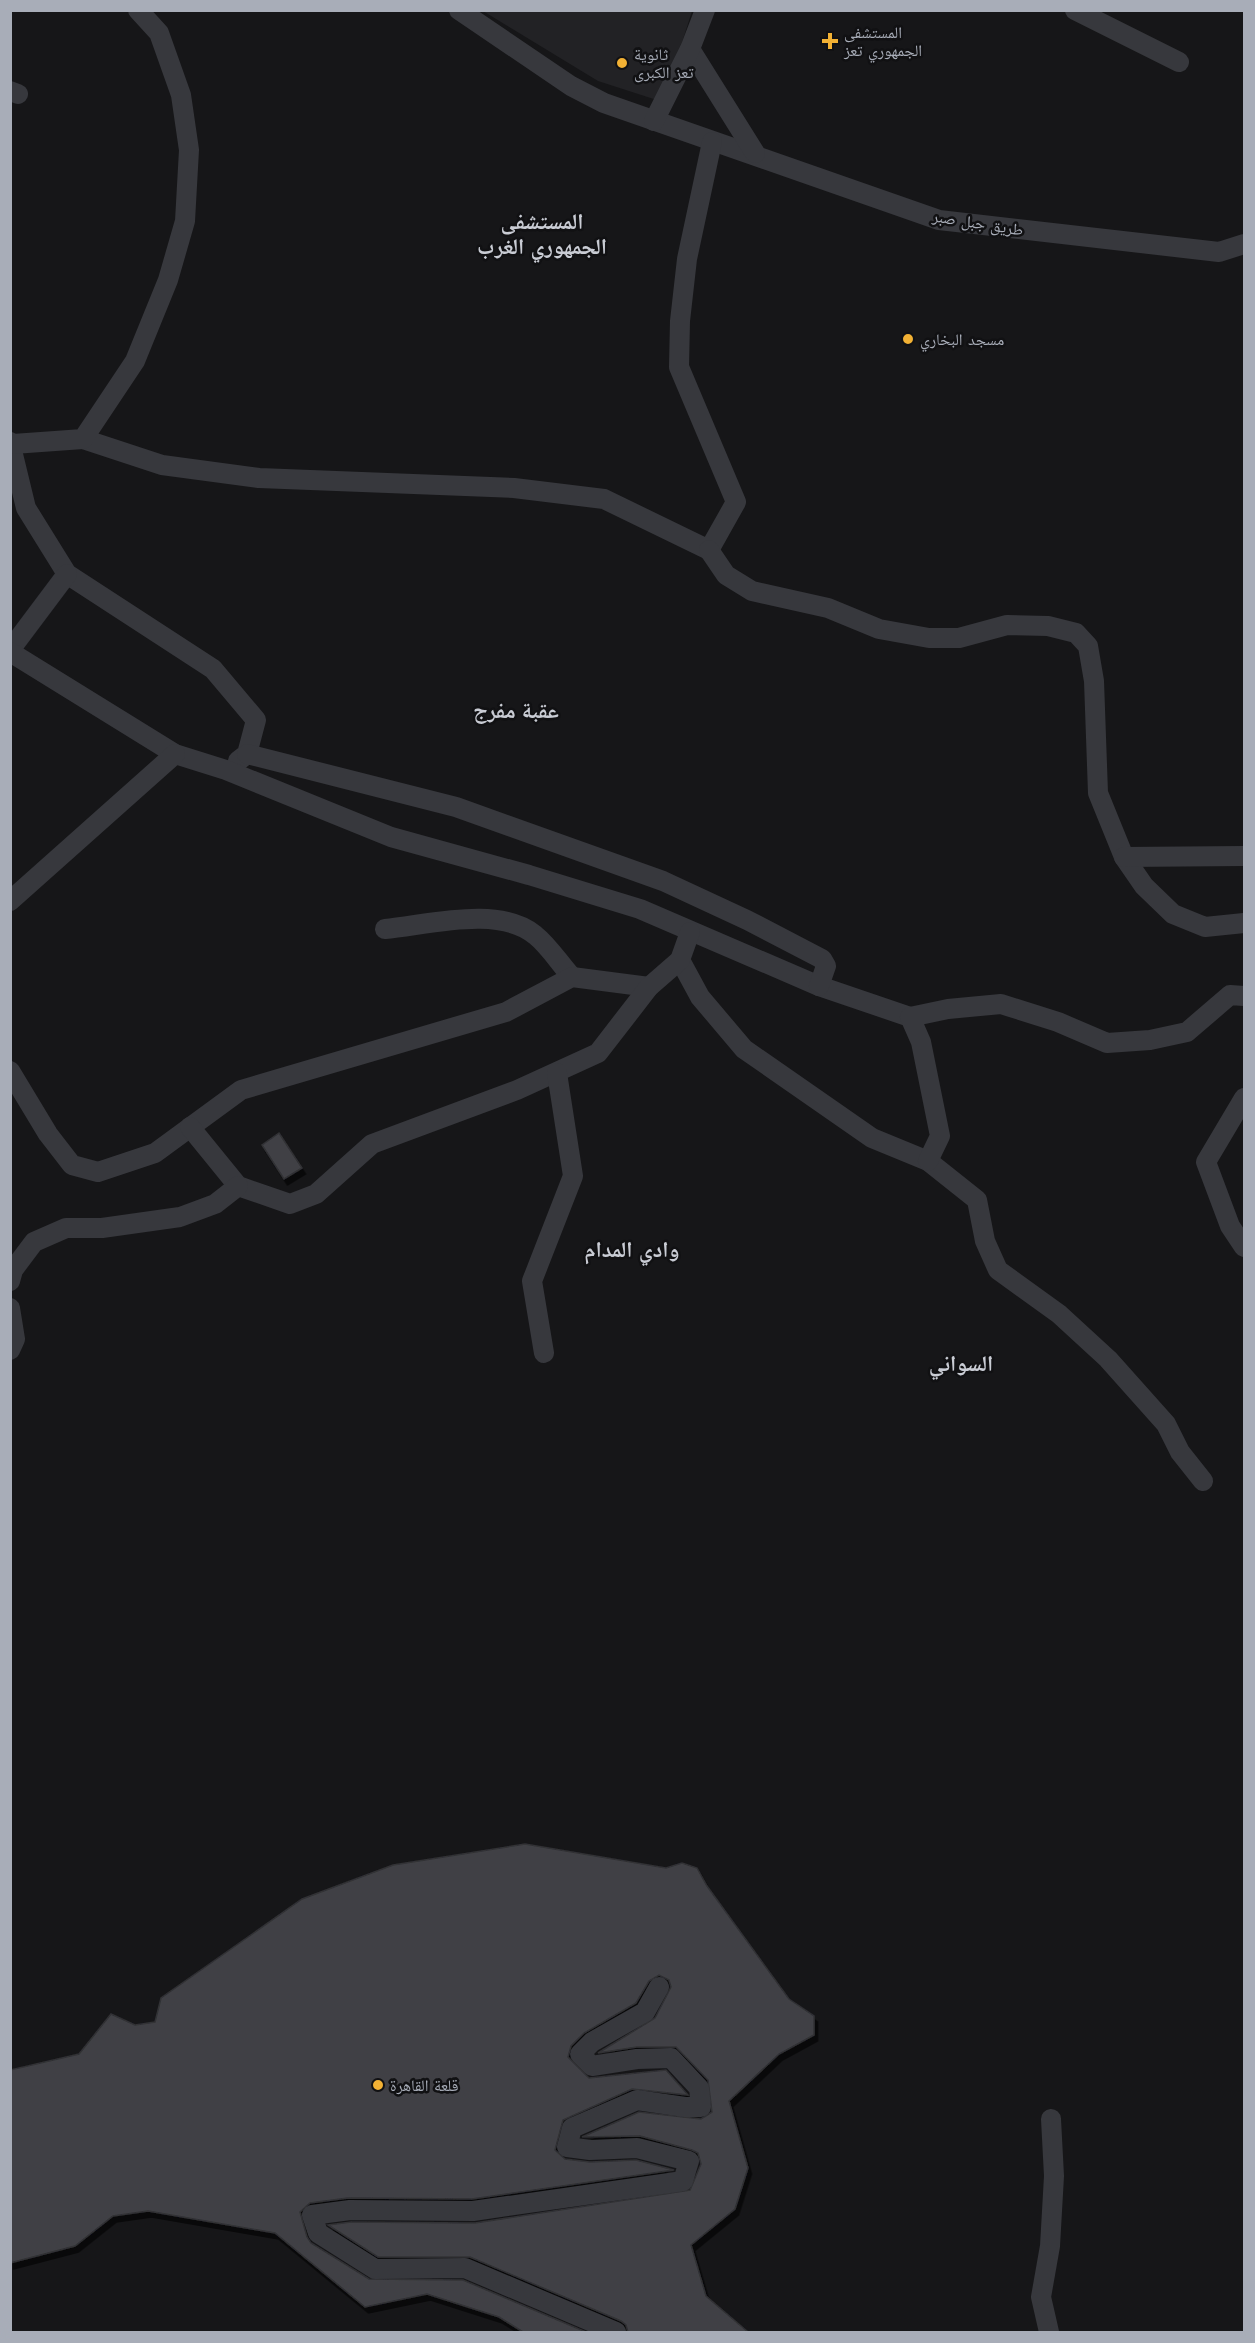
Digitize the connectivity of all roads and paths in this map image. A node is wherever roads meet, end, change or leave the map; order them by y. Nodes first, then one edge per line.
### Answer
1 (138, 10) edge
2 (459, 10) edge
3 (705, 10) edge
4 (1075, 10) edge
5 (690, 50) junction
6 (1179, 62) dead end
7 (654, 121) junction
8 (712, 142) junction
9 (755, 153) junction
10 (1245, 244) edge
11 (83, 439) junction
12 (12, 443) edge
13 (709, 549) junction
14 (67, 574) junction
15 (10, 651) edge
16 (175, 754) junction
17 (247, 754) junction
18 (226, 770) junction
19 (1245, 856) edge
20 (1124, 857) junction
21 (10, 901) edge
22 (1245, 923) edge
23 (385, 930) dead end
24 (690, 932) junction
25 (680, 960) junction
26 (572, 977) junction
27 (819, 986) junction
28 (649, 987) junction
29 (1245, 996) edge
30 (910, 1017) junction
31 (10, 1071) edge
32 (557, 1073) junction
33 (1245, 1098) edge
34 (190, 1127) junction
35 (928, 1161) junction
36 (238, 1186) junction
37 (1245, 1247) edge
38 (10, 1281) edge
39 (10, 1308) edge
40 (10, 1350) edge
41 (544, 1353) dead end
42 (1203, 1481) dead end
43 (659, 1987) dead end
44 (1051, 2119) dead end
45 (616, 2332) edge
46 (1049, 2332) edge

1 - 11 street
2 - 7 street, طريق جبل صبر
3 - 5 street
4 - 6 street
5 - 7 street
5 - 9 street
7 - 8 street, طريق جبل صبر
8 - 9 street, طريق جبل صبر
8 - 13 street
9 - 10 street, طريق جبل صبر
11 - 12 street
11 - 13 street
12 - 14 street
13 - 20 street
14 - 15 street
14 - 17 street
15 - 16 street
16 - 18 street
16 - 21 street
17 - 18 street
17 - 27 street
18 - 24 street
19 - 20 street
20 - 22 street
23 - 26 street
24 - 25 street
24 - 27 street
25 - 28 street
25 - 35 street
26 - 28 street
26 - 34 street
27 - 30 street
28 - 32 street
29 - 30 street
30 - 35 street
31 - 34 street
32 - 36 street
32 - 41 street
33 - 37 street
34 - 36 street
35 - 42 street
36 - 38 street
39 - 40 street
43 - 45 street
44 - 46 street

